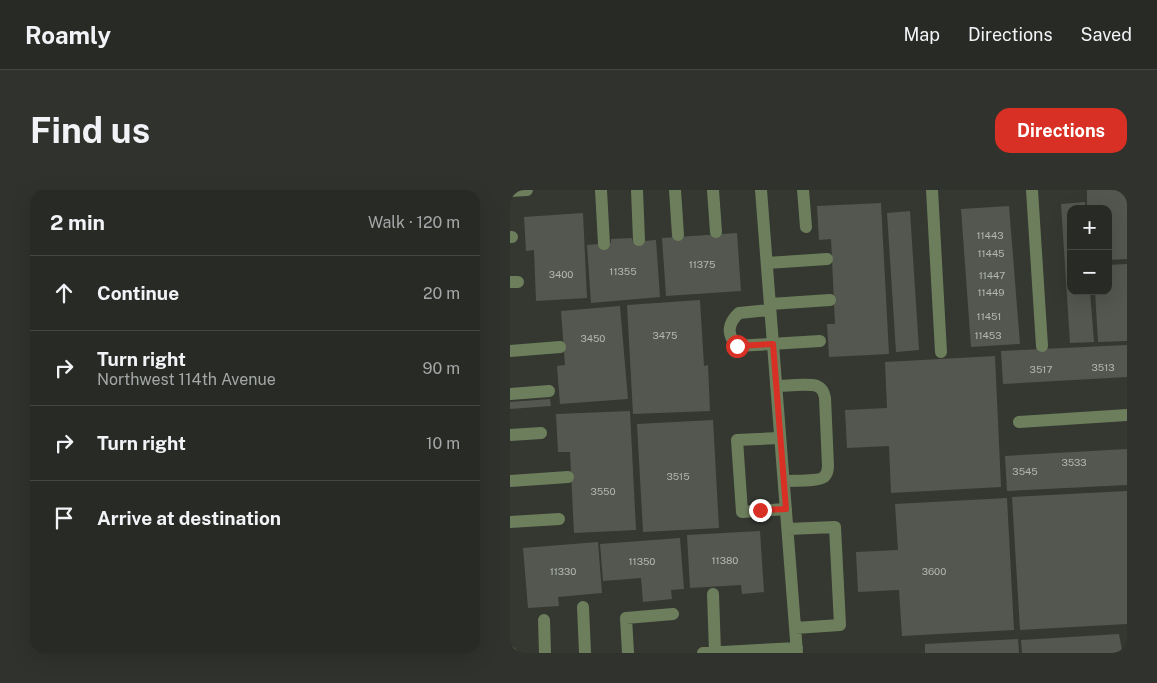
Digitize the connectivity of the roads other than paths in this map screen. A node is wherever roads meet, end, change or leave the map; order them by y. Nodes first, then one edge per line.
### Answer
1 (527, 190) edge
2 (601, 190) edge
3 (637, 190) edge
4 (675, 190) edge
5 (713, 190) edge
6 (761, 190) edge
7 (804, 190) edge
8 (932, 190) edge
9 (1032, 190) edge
10 (512, 191) edge
11 (806, 227) dead end
12 (716, 232) dead end
13 (678, 235) dead end
14 (639, 240) dead end
15 (604, 244) dead end
16 (827, 259) dead end
17 (767, 263) junction
18 (830, 300) dead end
19 (770, 307) junction
20 (820, 341) dead end
21 (773, 344) junction
22 (1042, 346) dead end
23 (560, 347) dead end
24 (510, 351) edge
25 (941, 352) dead end
26 (776, 386) junction
27 (549, 391) dead end
28 (510, 394) edge
29 (1127, 415) edge
30 (1019, 422) dead end
31 (541, 433) dead end
32 (510, 435) edge
33 (780, 438) junction
34 (568, 477) dead end
35 (510, 481) edge
36 (784, 481) junction
37 (786, 509) junction
38 (559, 518) dead end
39 (510, 522) edge
40 (788, 529) junction
41 (713, 594) dead end
42 (583, 607) dead end
43 (673, 614) dead end
44 (544, 620) dead end
45 (795, 628) junction
46 (797, 651) edge
47 (715, 652) edge
48 (545, 653) edge
49 (585, 653) edge
50 (628, 653) edge
51 (703, 653) edge

1 - 10 street
2 - 15 street
3 - 14 street
4 - 13 street
5 - 12 street
6 - 17 street
7 - 11 street
8 - 25 street
9 - 22 street
16 - 17 street
17 - 19 street
18 - 19 street
19 - 21 street
19 - 21 street
20 - 21 street
21 - 26 street
23 - 24 street
26 - 33 street
26 - 36 street
27 - 28 street
29 - 30 street
31 - 32 street
33 - 36 street
33 - 37 street
34 - 35 street
36 - 37 street
37 - 40 street
38 - 39 street
40 - 45 street
40 - 45 street
41 - 47 street
42 - 49 street
43 - 50 street
44 - 48 street
45 - 46 street
46 - 47 street
47 - 51 street

